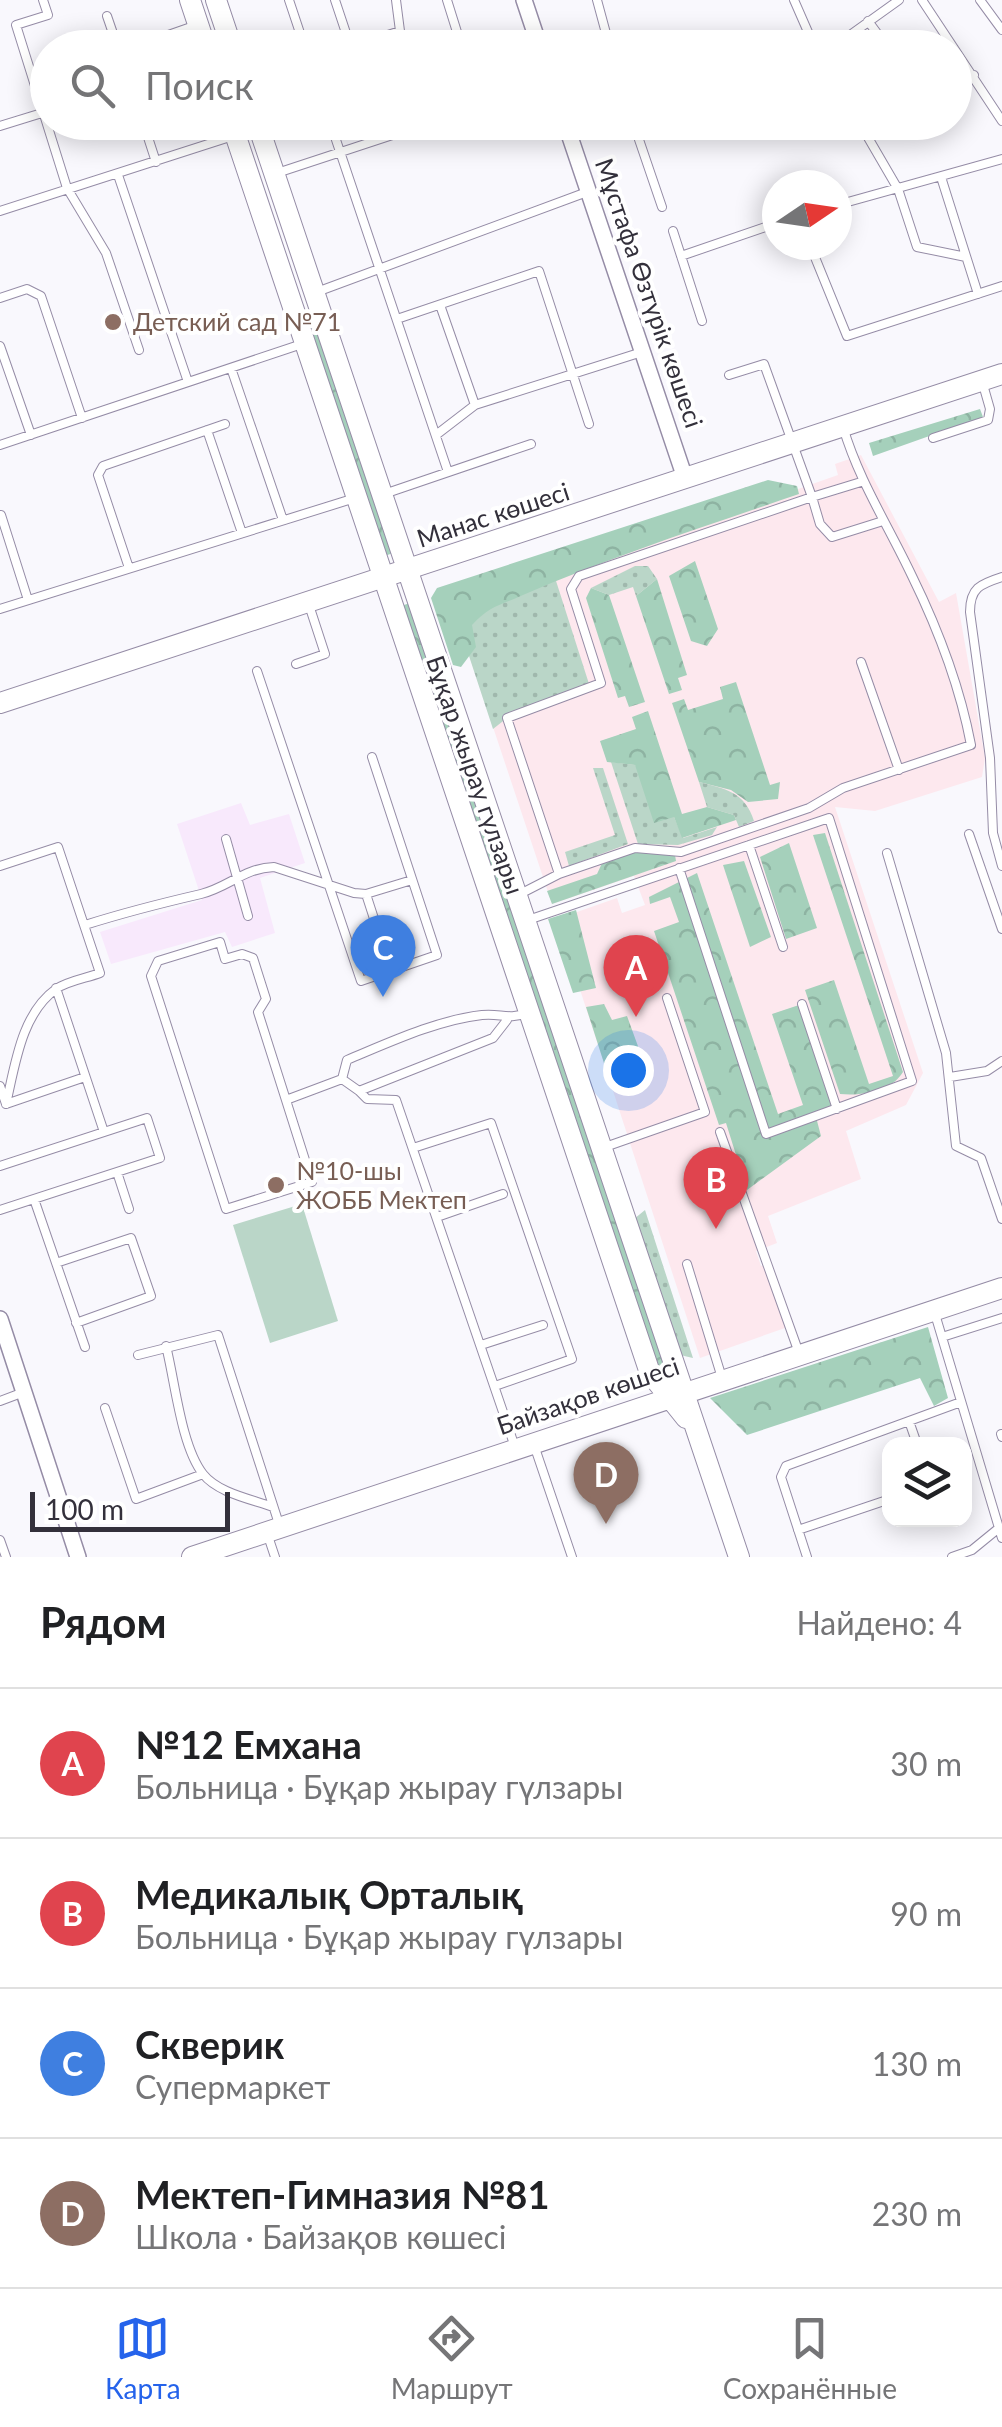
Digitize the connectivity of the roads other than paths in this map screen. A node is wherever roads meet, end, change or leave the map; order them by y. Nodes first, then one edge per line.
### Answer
1 (43, 0) edge
2 (190, 0) edge
3 (216, 0) edge
4 (289, 0) edge
5 (335, 0) edge
6 (396, 0) edge
7 (447, 0) edge
8 (524, 0) edge
9 (597, 0) edge
10 (794, 0) edge
11 (899, 0) edge
12 (922, 0) edge
13 (980, 0) edge
14 (107, 16) dead end
15 (868, 22) junction
16 (198, 24) junction
17 (112, 30) edge
18 (181, 30) edge
19 (200, 30) edge
20 (226, 30) edge
21 (299, 30) edge
22 (345, 30) edge
23 (400, 30) edge
24 (456, 30) edge
25 (534, 30) edge
26 (605, 30) edge
27 (807, 30) edge
28 (857, 30) edge
29 (874, 30) edge
30 (943, 30) edge
31 (1002, 30) edge
32 (30, 72) edge
33 (972, 72) edge
34 (974, 75) joint
35 (30, 117) edge
36 (1002, 121) edge
37 (0, 126) edge
38 (51, 140) edge
39 (149, 140) edge
40 (207, 140) edge
41 (237, 140) edge
42 (263, 140) edge
43 (336, 140) edge
44 (377, 140) edge
45 (572, 140) edge
46 (639, 140) edge
47 (870, 140) edge
48 (340, 152) junction
49 (1002, 159) edge
50 (156, 162) junction
51 (274, 174) junction
52 (118, 175) junction
53 (940, 177) junction
54 (67, 188) junction
55 (898, 189) junction
56 (589, 192) junction
57 (852, 201) edge
58 (662, 207) dead end
59 (0, 211) edge
60 (762, 229) edge
61 (672, 231) dead end
62 (680, 256) junction
63 (966, 256) junction
64 (816, 260) edge
65 (380, 268) junction
66 (1002, 286) edge
67 (314, 292) junction
68 (978, 294) junction
69 (0, 298) edge
70 (291, 301) junction
71 (440, 305) junction
72 (397, 319) junction
73 (702, 321) dead end
74 (305, 342) junction
75 (0, 346) edge
76 (139, 350) dead end
77 (642, 352) junction
78 (231, 368) junction
79 (573, 374) junction
80 (729, 374) dead end
81 (992, 377) edge
82 (188, 382) junction
83 (474, 405) junction
84 (82, 418) junction
85 (226, 424) dead end
86 (590, 424) dead end
87 (843, 426) junction
88 (207, 430) junction
89 (30, 435) junction
90 (436, 435) junction
91 (933, 438) dead end
92 (531, 444) dead end
93 (790, 444) junction
94 (0, 446) edge
95 (448, 472) junction
96 (684, 478) junction
97 (861, 482) junction
98 (381, 495) junction
99 (812, 497) junction
100 (356, 498) junction
101 (1, 515) edge
102 (283, 520) junction
103 (882, 521) junction
104 (242, 532) junction
105 (129, 568) junction
106 (406, 570) junction
107 (1002, 577) edge
108 (381, 578) junction
109 (28, 600) junction
110 (308, 602) junction
111 (1, 606) edge
112 (861, 662) dead end
113 (296, 664) dead end
114 (258, 671) dead end
115 (0, 703) edge
116 (372, 757) dead end
117 (898, 770) junction
118 (969, 834) dead end
119 (226, 839) dead end
120 (749, 845) junction
121 (887, 853) dead end
122 (0, 866) edge
123 (1002, 866) edge
124 (679, 868) junction
125 (558, 874) junction
126 (237, 878) junction
127 (412, 880) junction
128 (328, 885) junction
129 (366, 894) junction
130 (516, 896) junction
131 (248, 916) dead end
132 (524, 922) junction
133 (84, 925) junction
134 (1002, 929) edge
135 (783, 947) dead end
136 (391, 971) junction
137 (56, 988) junction
138 (667, 998) dead end
139 (802, 1004) dead end
140 (530, 1012) junction
141 (507, 1020) junction
142 (1002, 1061) edge
143 (950, 1076) junction
144 (86, 1077) junction
145 (342, 1079) junction
146 (0, 1086) edge
147 (359, 1091) junction
148 (286, 1100) junction
149 (6, 1104) junction
150 (838, 1109) junction
151 (104, 1132) junction
152 (720, 1132) dead end
153 (413, 1148) junction
154 (600, 1148) junction
155 (0, 1166) edge
156 (117, 1172) junction
157 (503, 1194) dead end
158 (34, 1199) junction
159 (130, 1209) dead end
160 (0, 1210) edge
161 (436, 1217) junction
162 (1002, 1220) edge
163 (56, 1263) junction
164 (687, 1264) dead end
165 (1002, 1288) edge
166 (934, 1310) junction
167 (1002, 1318) edge
168 (0, 1319) edge
169 (76, 1323) junction
170 (542, 1324) dead end
171 (942, 1336) junction
172 (480, 1345) junction
173 (166, 1346) junction
174 (85, 1347) dead end
175 (799, 1353) junction
176 (138, 1355) dead end
177 (722, 1378) junction
178 (495, 1386) junction
179 (24, 1392) junction
180 (675, 1393) junction
181 (0, 1400) edge
182 (961, 1402) junction
183 (105, 1408) dead end
184 (909, 1420) junction
185 (914, 1437) edge
186 (524, 1444) junction
187 (203, 1474) junction
188 (882, 1503) edge
189 (273, 1522) junction
190 (798, 1530) junction
191 (1001, 1533) edge
192 (0, 1541) edge
193 (6, 1557) edge
194 (78, 1557) edge
195 (192, 1557) edge
196 (275, 1557) edge
197 (572, 1557) edge
198 (739, 1557) edge
199 (807, 1557) edge
200 (952, 1557) edge

1 - 32 lane
2 - 16 street
3 - 20 street
4 - 21 lane
5 - 22 lane
6 - 23 lane
7 - 24 lane
8 - 25 street
9 - 26 lane
10 - 27 lane
11 - 15 lane
12 - 30 lane
13 - 31 lane
14 - 17 lane
15 - 28 lane
15 - 29 lane
16 - 18 lane
16 - 19 street
33 - 34 lane
34 - 36 lane
35 - 37 lane
38 - 54 lane
39 - 50 lane
40 - 50 lane
41 - 70 street, Бұқар жырау гүлзары
42 - 51 street, Бұқар жырау гүлзары
43 - 48 lane
44 - 48 lane
45 - 56 street, Мұстафа Өзтүрік көшесі
46 - 58 lane
47 - 55 lane
48 - 51 lane
48 - 65 lane
49 - 53 lane
50 - 52 lane
51 - 67 street, Бұқар жырау гүлзары
52 - 54 lane
52 - 82 lane
53 - 55 lane
53 - 63 lane
54 - 59 lane
54 - 76 lane
55 - 57 lane
55 - 63 lane
56 - 65 lane
56 - 77 street, Мұстафа Өзтүрік көшесі
60 - 62 lane
61 - 62 lane
62 - 73 lane
63 - 68 lane
64 - 68 lane
65 - 67 lane
65 - 72 lane
66 - 68 lane
67 - 70 lane
67 - 98 street, Бұқар жырау гүлзары
69 - 84 lane
70 - 74 street, Бұқар жырау гүлзары
71 - 72 lane
71 - 79 lane
71 - 83 lane
72 - 90 lane
74 - 78 lane
74 - 100 street, Бұқар жырау гүлзары
75 - 89 lane
77 - 79 lane
77 - 96 street, Мұстафа Өзтүрік көшесі
78 - 82 lane
78 - 102 lane
79 - 83 lane
79 - 86 lane
80 - 93 lane
81 - 87 street, Манас көшесі
81 - 91 lane
82 - 84 lane
83 - 90 lane
84 - 89 lane
85 - 88 lane
87 - 93 street, Манас көшесі
87 - 97 lane
88 - 104 lane
88 - 105 lane
89 - 94 lane
90 - 95 lane
92 - 95 lane
93 - 96 street, Манас көшесі
93 - 99 lane
95 - 98 lane
96 - 106 street, Манас көшесі
97 - 99 lane
97 - 103 lane
98 - 106 street, Бұқар жырау гүлзары
99 - 103 lane
99 - 125 lane
100 - 102 lane
100 - 108 street, Бұқар жырау гүлзары
101 - 109 lane
102 - 104 lane
103 - 117 lane
104 - 105 lane
105 - 109 lane
106 - 108 street, Манас көшесі
106 - 130 street, Бұқар жырау гүлзары
107 - 123 lane
108 - 110 street, Манас көшесі
108 - 140 street, Бұқар жырау гүлзары
109 - 111 lane
110 - 113 lane
110 - 115 street, Манас көшесі
112 - 117 lane
114 - 128 lane
116 - 127 lane
117 - 125 lane
118 - 134 lane
119 - 126 lane
120 - 124 lane
120 - 135 lane
120 - 150 lane
121 - 143 lane
122 - 133 lane
124 - 132 lane
124 - 150 lane
125 - 130 lane
126 - 128 lane
126 - 131 lane
126 - 133 lane
127 - 129 lane
127 - 136 lane
128 - 129 lane
128 - 136 lane
129 - 136 lane
130 - 132 street, Бұқар жырау гүлзары
132 - 154 street, Бұқар жырау гүлзары
133 - 137 lane
137 - 144 lane
137 - 149 lane
138 - 154 lane
139 - 150 lane
140 - 141 lane
140 - 180 street, Бұқар жырау гүлзары
141 - 145 lane
141 - 147 lane
142 - 143 lane
143 - 162 lane
144 - 149 lane
144 - 151 lane
145 - 147 lane
145 - 148 lane
146 - 149 lane
147 - 153 lane
148 - 148 lane
151 - 155 lane
151 - 156 lane
152 - 175 lane
153 - 161 lane
153 - 178 lane
154 - 180 street, Бұқар жырау гүлзары
156 - 158 lane
156 - 159 lane
157 - 161 lane
158 - 160 lane
158 - 163 lane
161 - 172 lane
163 - 169 lane
163 - 169 lane
164 - 177 lane
165 - 166 street, Байзақов көшесі
166 - 171 lane
166 - 175 street, Байзақов көшесі
167 - 171 lane
168 - 179 street
169 - 174 lane
170 - 172 lane
171 - 182 lane
172 - 178 lane
173 - 176 lane
173 - 187 lane
173 - 189 lane
175 - 177 street, Байзақов көшесі
177 - 180 street, Байзақов көшесі
178 - 186 lane
179 - 181 lane
179 - 194 street
180 - 186 street, Байзақов көшесі
180 - 198 street, Бұқар жырау гүлзары
182 - 184 lane
182 - 191 lane
183 - 187 lane
184 - 185 lane
184 - 190 lane
186 - 189 street, Байзақов көшесі
186 - 197 lane
187 - 189 lane
188 - 190 lane
189 - 195 street, Байзақов көшесі
189 - 196 lane
190 - 199 lane
191 - 200 lane
192 - 193 lane

